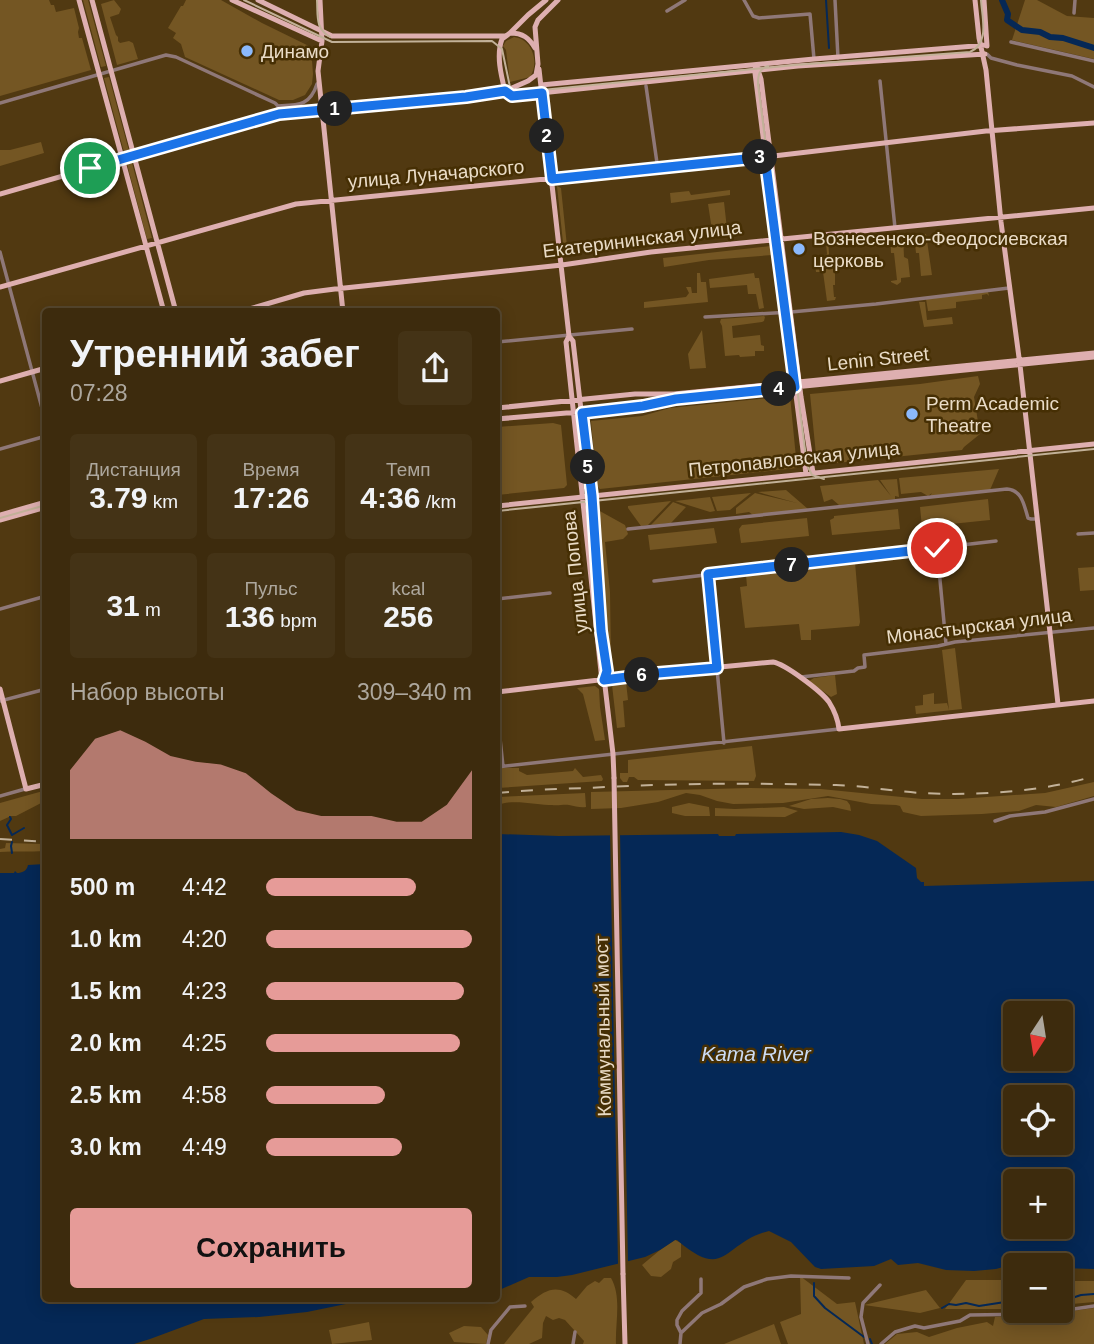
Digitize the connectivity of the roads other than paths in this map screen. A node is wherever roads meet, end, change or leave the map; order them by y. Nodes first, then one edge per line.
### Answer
1 (79, 0) edge
2 (92, 0) edge
3 (232, 0) edge
4 (258, 0) edge
5 (320, 0) edge
6 (546, 0) edge
7 (558, 0) edge
8 (685, 0) edge
9 (744, 0) edge
10 (835, 0) edge
11 (975, 0) edge
12 (984, 0) edge
13 (1074, 0) edge
14 (667, 11) dead end
15 (1074, 13) dead end
16 (322, 30) junction
17 (508, 35) junction
18 (322, 41) junction
19 (1011, 42) dead end
20 (984, 46) junction
21 (536, 50) junction
22 (985, 54) junction
23 (838, 58) junction
24 (814, 59) junction
25 (1094, 61) edge
26 (538, 64) junction
27 (767, 66) junction
28 (743, 69) junction
29 (111, 70) junction
30 (757, 70) junction
31 (99, 74) junction
32 (501, 76) junction
33 (319, 79) junction
34 (758, 79) junction
35 (880, 80) dead end
36 (518, 85) junction
37 (541, 85) junction
38 (646, 86) dead end
39 (1094, 87) edge
40 (505, 91) junction
41 (542, 93) junction
42 (0, 103) edge
43 (278, 106) junction
44 (322, 110) junction
45 (279, 114) junction
46 (1094, 122) edge
47 (992, 131) junction
48 (886, 143) junction
49 (134, 155) junction
50 (768, 157) junction
51 (122, 159) junction
52 (657, 163) dead end
53 (552, 179) junction
54 (0, 194) edge
55 (331, 200) junction
56 (1094, 208) edge
57 (1000, 217) junction
58 (895, 228) junction
59 (779, 240) junction
60 (157, 244) junction
61 (146, 247) junction
62 (0, 252) edge
63 (562, 265) junction
64 (9, 284) junction
65 (0, 287) edge
66 (1009, 288) junction
67 (341, 289) junction
68 (163, 308) edge
69 (175, 308) edge
70 (253, 308) edge
71 (343, 308) edge
72 (788, 312) junction
73 (705, 317) dead end
74 (632, 329) dead end
75 (569, 335) junction
76 (500, 342) edge
77 (1094, 355) edge
78 (1020, 363) junction
79 (42, 369) edge
80 (32, 372) junction
81 (0, 381) edge
82 (798, 385) junction
83 (623, 395) junction
84 (580, 399) junction
85 (572, 400) junction
86 (522, 405) junction
87 (42, 408) edge
88 (500, 408) edge
89 (625, 408) junction
90 (582, 413) junction
91 (573, 414) junction
92 (525, 418) junction
93 (500, 419) edge
94 (42, 437) edge
95 (1094, 444) edge
96 (0, 449) edge
97 (1030, 450) junction
98 (809, 473) junction
99 (592, 496) junction
100 (582, 497) junction
101 (42, 503) edge
102 (500, 506) edge
103 (42, 508) edge
104 (0, 515) edge
105 (1037, 519) junction
106 (0, 520) edge
107 (628, 529) dead end
108 (1094, 533) edge
109 (1077, 534) dead end
110 (996, 541) dead end
111 (937, 548) junction
112 (708, 574) junction
113 (654, 581) dead end
114 (550, 593) dead end
115 (42, 597) edge
116 (500, 599) edge
117 (0, 609) edge
118 (1094, 628) edge
119 (1050, 633) junction
120 (946, 644) junction
121 (717, 668) junction
122 (799, 677) junction
123 (604, 680) junction
124 (0, 689) edge
125 (42, 690) edge
126 (500, 692) edge
127 (1, 701) edge
128 (1094, 701) edge
129 (1058, 705) junction
130 (839, 729) junction
131 (500, 738) edge
132 (724, 743) junction
133 (613, 754) junction
134 (500, 766) edge
135 (503, 766) junction
136 (614, 778) joint
137 (42, 785) edge
138 (26, 789) junction
139 (0, 796) edge
140 (1094, 799) edge
141 (995, 821) dead end
142 (849, 1278) dead end
143 (701, 1279) dead end
144 (880, 1285) dead end
145 (525, 1306) dead end
146 (1094, 1306) edge
147 (1073, 1309) edge
148 (1003, 1314) edge
149 (575, 1332) dead end
150 (681, 1334) junction
151 (488, 1344) edge
152 (573, 1344) edge
153 (625, 1344) edge
154 (680, 1344) edge
155 (869, 1344) edge
156 (881, 1344) edge

1 - 31 main road
2 - 29 main road
3 - 18 main road
4 - 16 main road
5 - 16 main road
6 - 17 main road
7 - 21 main road
8 - 14 street
9 - 24 street
10 - 23 street
11 - 20 main road
12 - 20 main road
13 - 15 street
16 - 17 main road
16 - 18 main road
17 - 21 main road
17 - 32 main road
18 - 33 main road
19 - 25 street
20 - 22 main road
20 - 23 main road
21 - 26 main road
22 - 27 main road
22 - 39 street
22 - 47 main road
23 - 24 main road
24 - 27 main road
26 - 36 main road
26 - 37 main road, улица Попова
27 - 28 main road
27 - 30 main road
27 - 34 main road
28 - 30 main road
28 - 34 main road
28 - 37 main road
28 - 41 main road
29 - 31 street
29 - 43 street
29 - 49 main road
30 - 34 main road
31 - 42 street
31 - 51 main road
32 - 36 main road
32 - 40 main road
33 - 43 street
33 - 44 main road
34 - 50 main road
35 - 48 street
36 - 40 main road
37 - 41 main road, улица Попова
38 - 52 street
40 - 41 main road
40 - 44 main road
41 - 53 main road, улица Попова
43 - 45 street
44 - 45 main road
44 - 55 main road
45 - 49 main road
46 - 47 main road, улица Луначарского
47 - 48 main road, улица Луначарского
47 - 57 main road
48 - 50 main road, улица Луначарского
48 - 58 street
49 - 51 main road
49 - 60 main road
50 - 53 main road, улица Луначарского
50 - 59 main road
51 - 54 main road
51 - 61 main road
53 - 55 main road, улица Луначарского
53 - 63 main road, улица Попова
55 - 60 main road, улица Луначарского
55 - 67 main road
56 - 57 main road, Екатерининская улица
57 - 58 main road, Екатерининская улица
57 - 66 main road
58 - 59 main road, Екатерининская улица
59 - 63 main road, Екатерининская улица
59 - 72 main road
60 - 61 main road, улица Луначарского
60 - 69 main road
61 - 64 main road, улица Луначарского
61 - 68 main road
62 - 64 street
63 - 67 main road, Екатерининская улица
63 - 75 main road, улица Попова
64 - 65 main road, улица Луначарского
64 - 80 street
66 - 72 street
66 - 78 main road
67 - 70 main road, Екатерининская улица
67 - 71 main road
72 - 73 street
72 - 82 main road
74 - 75 street
75 - 76 street
75 - 84 main road, улица Попова
75 - 85 main road, улица Попова
77 - 78 main road, Lenin Street
78 - 82 main road, Lenin Street
78 - 97 main road
79 - 80 main road
80 - 81 main road
80 - 87 street
82 - 83 main road, Lenin Street
82 - 89 main road, Lenin Street
82 - 98 main road
83 - 84 main road, Lenin Street
83 - 89 main road
84 - 85 main road, Lenin Street
84 - 90 main road, улица Попова
85 - 86 main road, Lenin Street
85 - 91 main road, улица Попова
86 - 88 main road, Lenin Street
86 - 92 main road
89 - 90 main road, Lenin Street
90 - 91 main road, Lenin Street
90 - 99 main road, улица Попова
91 - 92 main road, Lenin Street
91 - 100 main road, улица Попова
92 - 93 main road, Lenin Street
94 - 96 street
95 - 97 main road, Петропавловская улица
97 - 98 main road, Петропавловская улица
97 - 105 main road
98 - 99 main road, Петропавловская улица
99 - 100 main road, Петропавловская улица
99 - 123 main road, улица Попова
100 - 102 main road, Петропавловская улица
100 - 123 main road, улица Попова
101 - 104 main road
103 - 106 main road
105 - 107 street
105 - 119 main road
108 - 109 street
110 - 111 street
111 - 112 street
111 - 120 street
112 - 113 street
112 - 121 street
114 - 116 street
115 - 117 street
118 - 119 street, Монастырская улица
119 - 120 street, Монастырская улица
119 - 129 main road
120 - 122 street, Монастырская улица
121 - 122 main road
121 - 123 main road
121 - 132 street
122 - 130 main road
123 - 126 main road
123 - 133 main road, улица Попова
124 - 127 main road
125 - 127 street
127 - 138 main road
128 - 129 main road
129 - 130 main road
130 - 132 street
131 - 135 street
132 - 133 street
133 - 135 street
133 - 136 main road, улица Попова
134 - 135 street
136 - 153 main road, Коммунальный мост, bridge
137 - 138 main road
138 - 139 street
140 - 141 street
142 - 150 street
143 - 150 street
144 - 155 street
145 - 151 street
146 - 147 street
148 - 156 street
149 - 152 street
150 - 154 street

